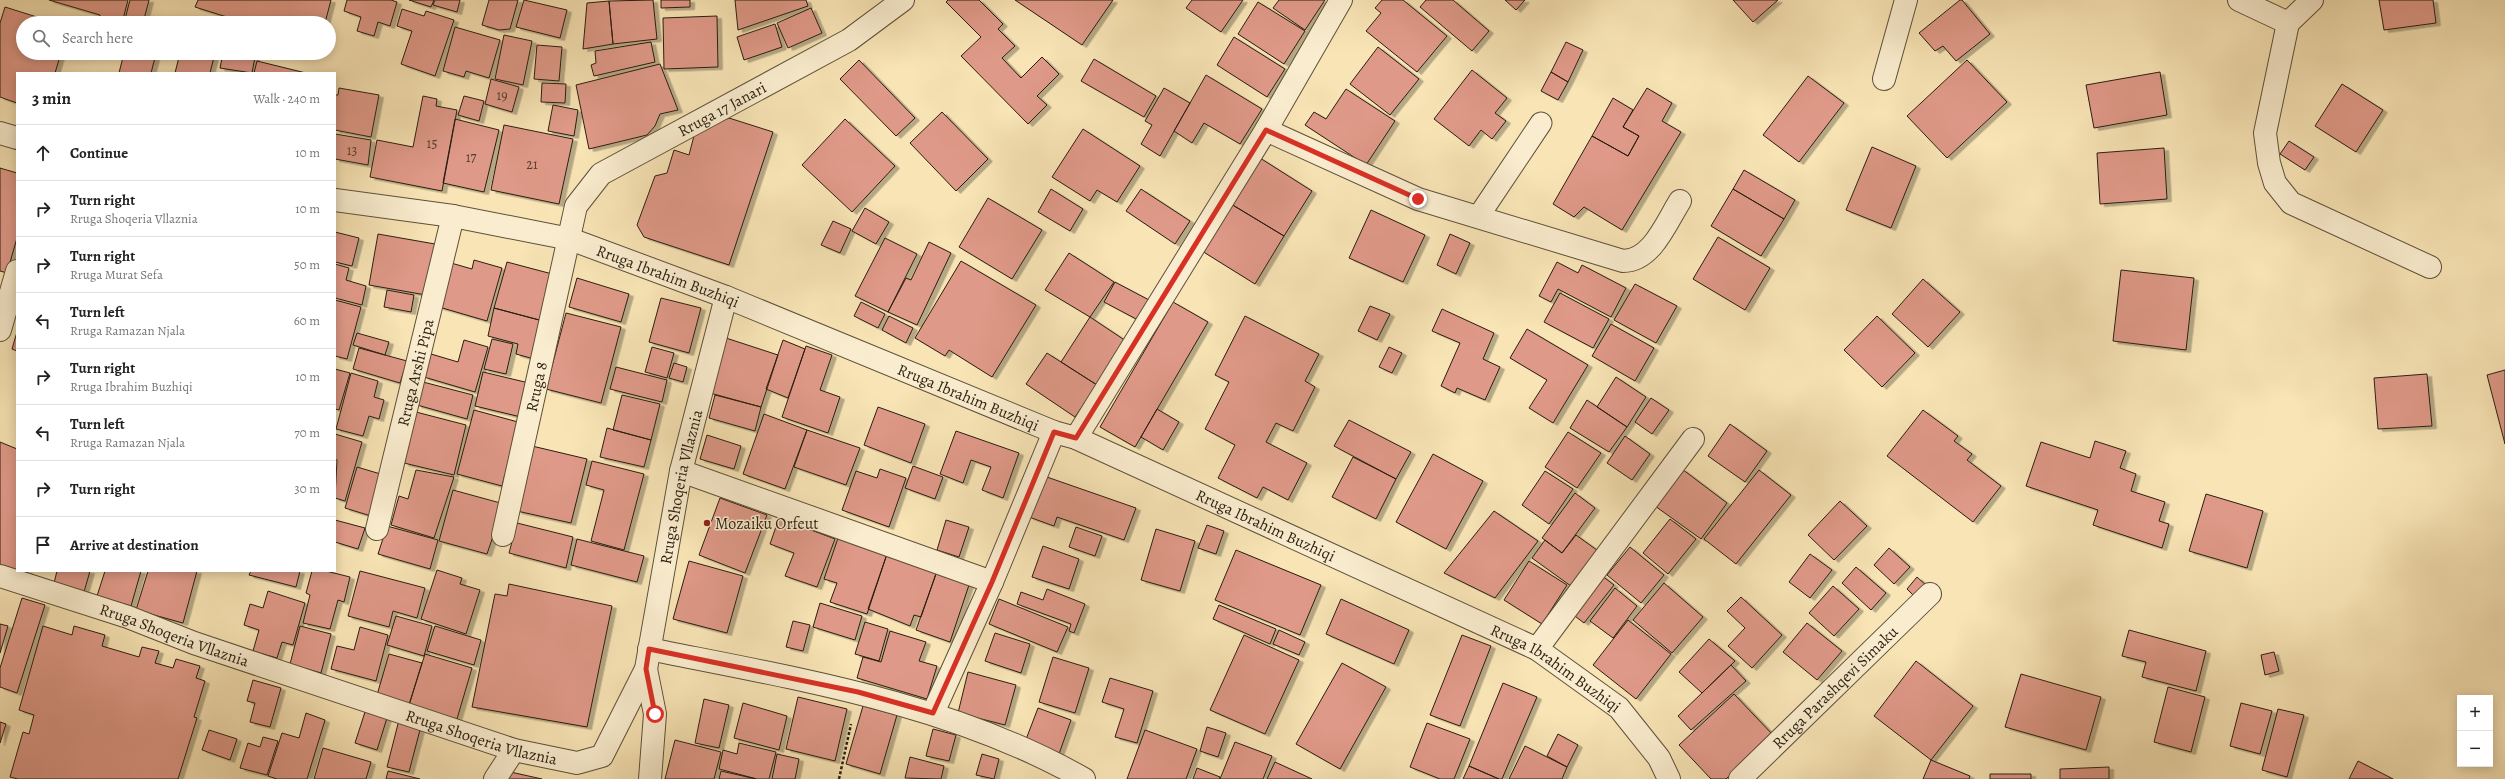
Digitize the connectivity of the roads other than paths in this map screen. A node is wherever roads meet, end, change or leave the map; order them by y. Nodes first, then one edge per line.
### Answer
1 (903, 0) edge
2 (1341, 0) edge
3 (1906, 0) edge
4 (2239, 0) edge
5 (2312, 0) edge
6 (2288, 23) junction
7 (1884, 79) dead end
8 (1541, 123) dead end
9 (1266, 130) junction
10 (0, 133) edge
11 (16, 138) edge
12 (336, 200) edge
13 (1680, 201) dead end
14 (453, 216) junction
15 (1478, 217) junction
16 (570, 239) junction
17 (2430, 267) dead end
18 (16, 274) edge
19 (726, 297) junction
20 (0, 330) edge
21 (1054, 432) junction
22 (1076, 438) junction
23 (1693, 439) dead end
24 (681, 471) junction
25 (377, 529) dead end
26 (503, 535) dead end
27 (0, 576) edge
28 (992, 582) junction
29 (1930, 594) dead end
30 (1536, 649) junction
31 (648, 659) junction
32 (933, 713) junction
33 (514, 750) junction
34 (1056, 772) edge
35 (495, 779) edge
36 (650, 779) edge
37 (1084, 779) edge
38 (1669, 779) edge
39 (1740, 779) edge

1 - 16 street, Rruga 17 Janari
2 - 9 street
3 - 7 street
4 - 6 street
5 - 6 street
6 - 17 street
8 - 15 lane
9 - 15 street
9 - 22 street
10 - 11 street
12 - 14 street, Rruga Ibrahim Buzhiqi
13 - 15 street
14 - 16 street, Rruga Ibrahim Buzhiqi
14 - 25 street, Rruga Arshi Pipa
16 - 19 street, Rruga Ibrahim Buzhiqi
16 - 26 street, Rruga 8
18 - 20 street
19 - 21 street, Rruga Ibrahim Buzhiqi
19 - 24 street, Rruga Shoqeria Vllaznia
21 - 22 street, Rruga Ibrahim Buzhiqi
21 - 28 street
22 - 30 street, Rruga Ibrahim Buzhiqi
23 - 30 street
24 - 28 street
24 - 31 street, Rruga Shoqeria Vllaznia
27 - 33 street, Rruga Shoqeria Vllaznia
28 - 32 street
29 - 39 street, Rruga Parashqevi Simaku
30 - 38 street, Rruga Ibrahim Buzhiqi
31 - 32 street
31 - 33 street, Rruga Shoqeria Vllaznia
31 - 36 street
32 - 34 street
33 - 35 street
34 - 37 street

